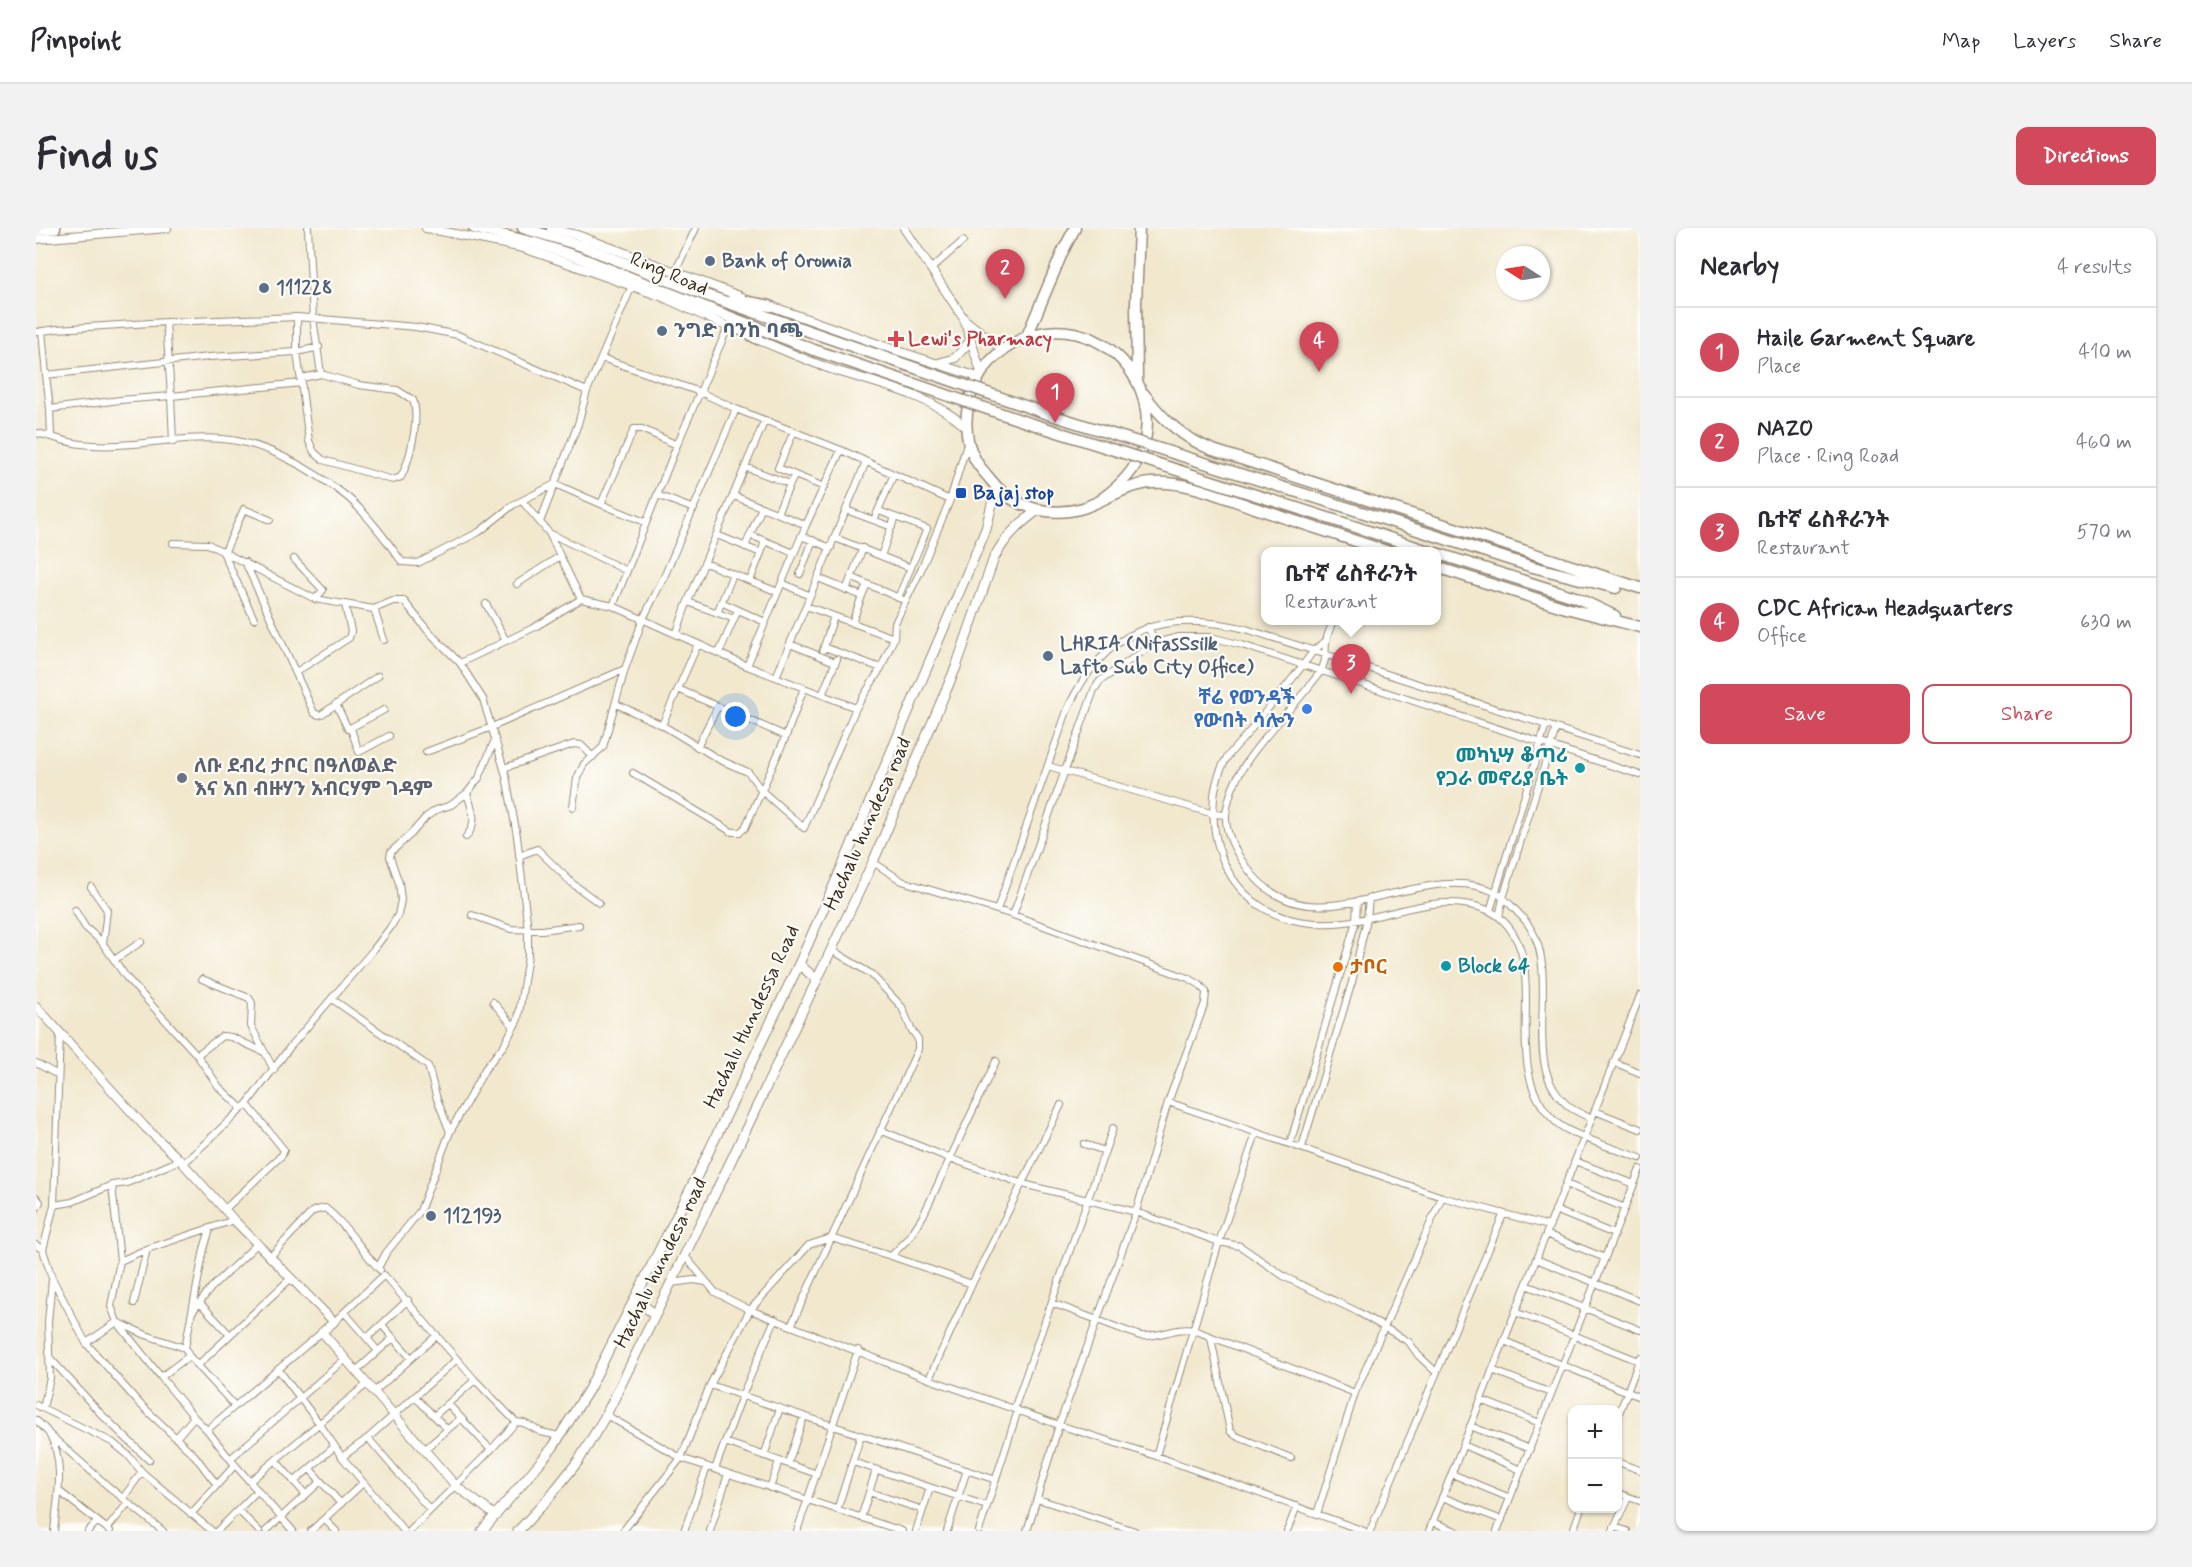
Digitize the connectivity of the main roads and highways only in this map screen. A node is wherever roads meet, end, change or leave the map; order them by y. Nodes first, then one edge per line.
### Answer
1 (55, 228) edge
2 (474, 228) edge
3 (523, 228) edge
4 (1067, 228) edge
5 (1075, 228) edge
6 (1139, 228) edge
7 (36, 230) edge
8 (1063, 251) junction
9 (703, 294) junction
10 (770, 306) road end
11 (701, 307) junction
12 (1027, 336) junction
13 (758, 339) road end
14 (1139, 385) junction
15 (996, 487) junction
16 (1103, 498) junction
17 (1038, 510) junction
18 (1358, 547) edge
19 (1416, 547) edge
20 (1441, 554) edge
21 (1441, 568) edge
22 (1640, 588) edge
23 (1640, 594) edge
24 (1626, 622) junction
25 (1640, 627) edge
26 (799, 964) junction
27 (818, 980) junction
28 (635, 1298) junction
29 (655, 1315) junction
30 (482, 1531) edge
31 (518, 1531) edge

1 - 7 highway
2 - 11 highway, Ring Road
3 - 9 highway, Ring Road
4 - 8 main road
5 - 8 highway
6 - 14 highway
8 - 12 highway
9 - 10 highway
9 - 23 highway, Ring Road, bridge
11 - 13 highway
11 - 19 highway, Ring Road, bridge
12 - 14 highway
12 - 15 highway
14 - 16 highway
14 - 22 highway
15 - 17 highway
15 - 26 main road, Hachalu Hundessa Road
16 - 17 highway
16 - 18 highway
17 - 27 main road, Hachalu hundesa road
20 - 24 highway
21 - 24 highway
24 - 25 highway
26 - 27 main road
26 - 28 main road, Hachalu Hundessa Road
27 - 29 main road, Hachalu hundesa road
28 - 29 main road
28 - 30 main road, Hachalu Hundessa Road
29 - 31 main road, Hachalu hundesa road

